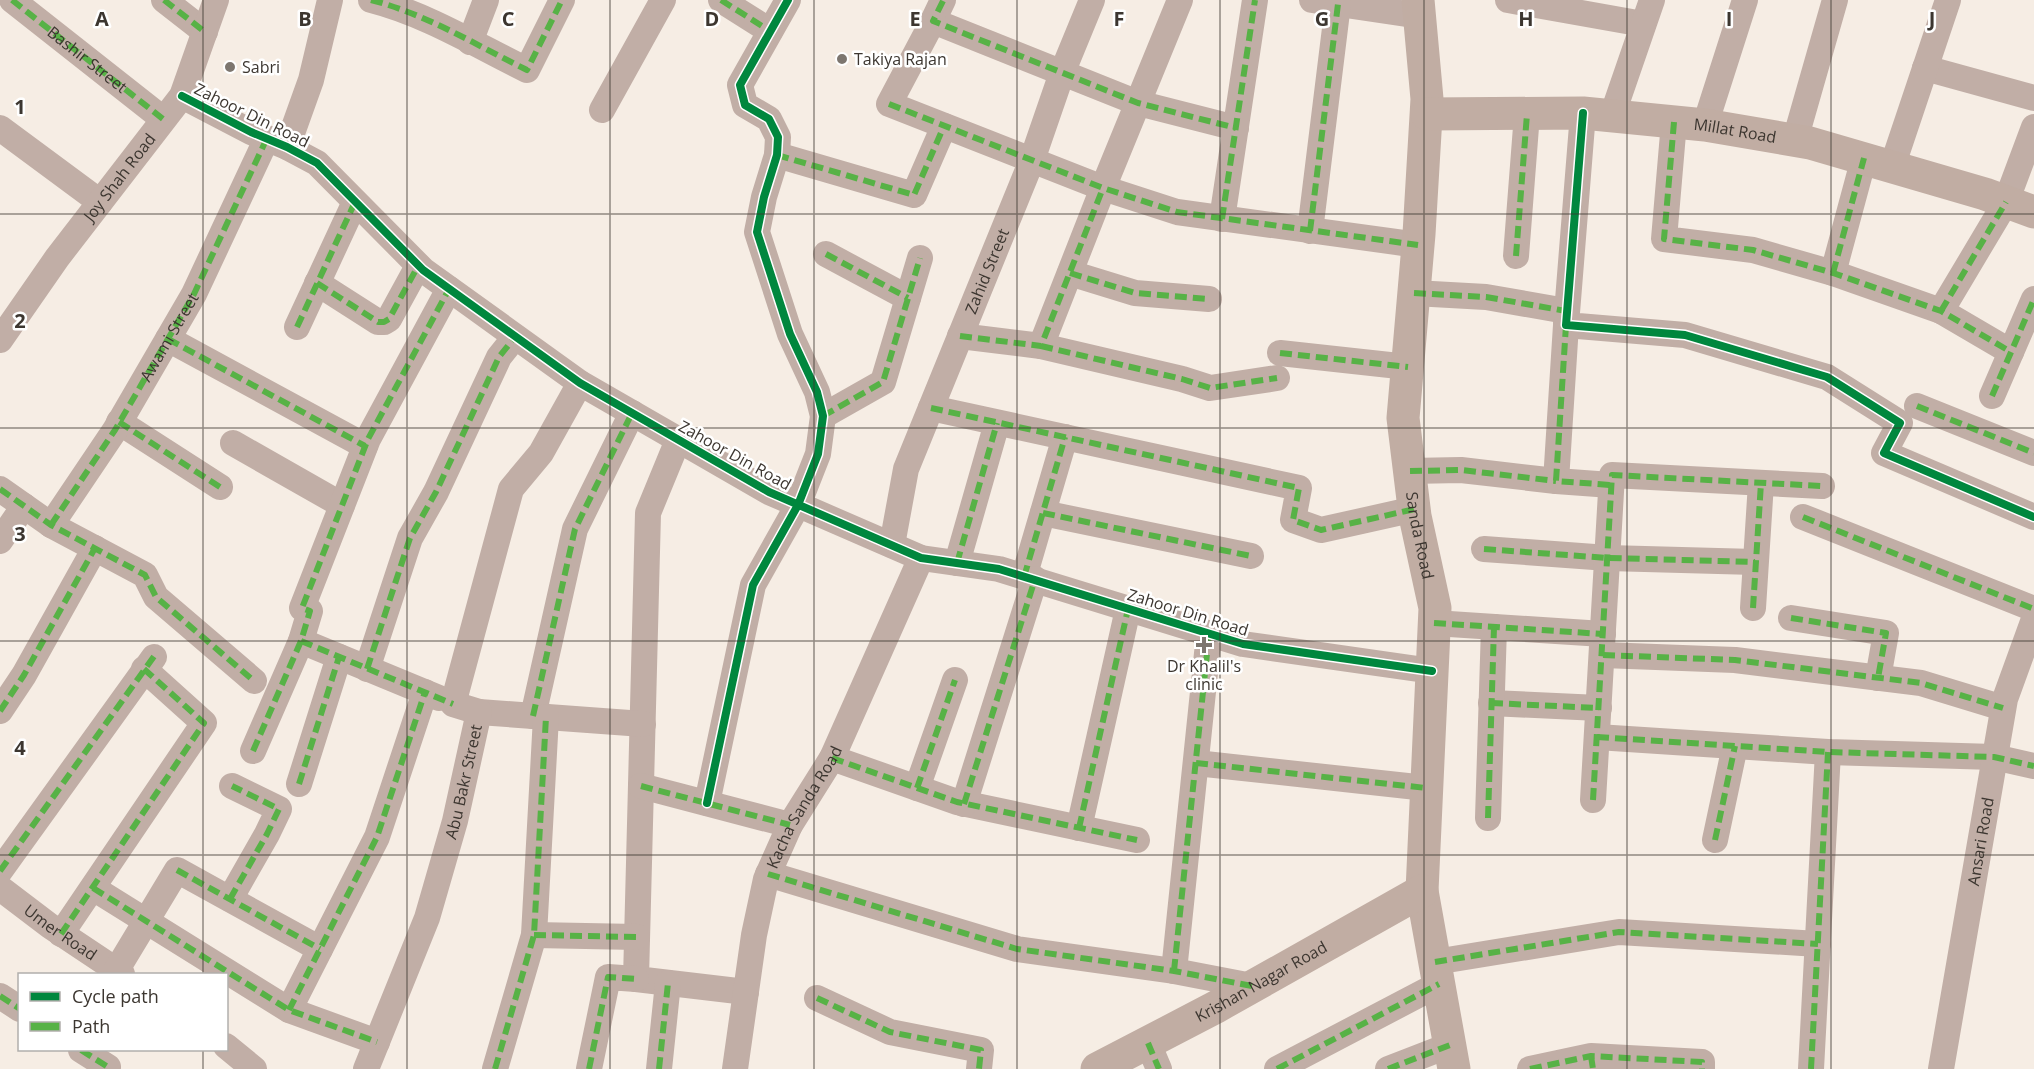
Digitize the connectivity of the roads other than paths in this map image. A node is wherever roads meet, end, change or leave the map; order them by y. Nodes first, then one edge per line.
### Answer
1 (12, 0) edge
2 (164, 0) edge
3 (216, 0) edge
4 (330, 0) edge
5 (371, 0) edge
6 (486, 0) edge
7 (562, 0) edge
8 (663, 0) edge
9 (721, 0) edge
10 (788, 0) edge
11 (1092, 0) edge
12 (1180, 0) edge
13 (1255, 0) edge
14 (1312, 0) edge
15 (1508, 0) edge
16 (1652, 0) edge
17 (1745, 0) edge
18 (1835, 0) edge
19 (1948, 0) edge
20 (1338, 4) junction
21 (1422, 4) edge
22 (938, 10) edge
23 (1643, 24) junction
24 (770, 31) junction
25 (205, 32) junction
26 (470, 42) junction
27 (1925, 68) junction
28 (1062, 73) junction
29 (182, 96) junction
30 (2034, 98) edge
31 (1138, 103) junction
32 (602, 110) dead end
33 (1427, 114) junction
34 (1527, 114) junction
35 (1598, 114) junction
36 (163, 119) junction
37 (1689, 124) junction
38 (944, 126) junction
39 (2034, 127) edge
40 (0, 128) edge
41 (1236, 128) junction
42 (1795, 140) junction
43 (277, 142) junction
44 (777, 155) junction
45 (1032, 160) junction
46 (1878, 163) junction
47 (1103, 188) junction
48 (100, 202) junction
49 (355, 202) junction
50 (2020, 207) edge
51 (1222, 219) junction
52 (1310, 231) junction
53 (1418, 245) junction
54 (826, 254) dead end
55 (1516, 256) dead end
56 (920, 258) dead end
57 (418, 266) junction
58 (1070, 273) junction
59 (1833, 273) junction
60 (317, 283) junction
61 (449, 289) junction
62 (1414, 293) junction
63 (908, 298) junction
64 (1209, 299) dead end
65 (2034, 299) edge
66 (1941, 311) junction
67 (1566, 318) junction
68 (297, 327) dead end
69 (960, 336) junction
70 (515, 337) junction
71 (168, 339) junction
72 (0, 340) edge
73 (1041, 346) junction
74 (2011, 352) junction
75 (1408, 367) junction
76 (580, 383) junction
77 (1992, 396) dead end
78 (1917, 406) dead end
79 (931, 408) junction
80 (632, 413) junction
81 (824, 416) junction
82 (119, 422) junction
83 (997, 423) junction
84 (1065, 437) junction
85 (678, 440) junction
86 (233, 443) dead end
87 (365, 446) junction
88 (2034, 453) edge
89 (1410, 471) junction
90 (1556, 481) junction
91 (1761, 483) junction
92 (1611, 485) junction
93 (1822, 486) dead end
94 (219, 487) dead end
95 (0, 489) edge
96 (342, 505) junction
97 (798, 505) junction
98 (24, 506) junction
99 (1415, 509) junction
100 (1042, 513) junction
101 (1803, 517) dead end
102 (2034, 518) edge
103 (51, 525) junction
104 (0, 541) edge
105 (892, 545) junction
106 (95, 548) junction
107 (1484, 549) dead end
108 (1251, 556) dead end
109 (921, 558) junction
110 (1608, 558) junction
111 (1755, 562) junction
112 (957, 563) junction
113 (1029, 578) junction
114 (1753, 608) dead end
115 (1128, 609) junction
116 (2034, 609) edge
117 (1791, 618) dead end
118 (2034, 619) edge
119 (1434, 623) junction
120 (1494, 627) junction
121 (1209, 634) junction
122 (301, 641) junction
123 (1603, 645) junction
124 (339, 657) junction
125 (367, 669) junction
126 (1432, 671) junction
127 (1878, 678) junction
128 (955, 680) dead end
129 (254, 681) dead end
130 (425, 692) junction
131 (1491, 703) junction
132 (453, 704) junction
133 (1599, 708) junction
134 (2003, 708) junction
135 (0, 711) edge
136 (478, 712) junction
137 (540, 716) junction
138 (643, 724) junction
139 (1597, 737) junction
140 (1735, 746) junction
141 (253, 751) dead end
142 (1828, 752) junction
143 (1994, 757) junction
144 (832, 758) junction
145 (1196, 763) junction
146 (2034, 766) edge
147 (299, 784) dead end
148 (232, 786) dead end
149 (641, 786) junction
150 (916, 788) junction
151 (1426, 788) junction
152 (1593, 800) dead end
153 (707, 804) junction
154 (964, 804) junction
155 (1488, 818) dead end
156 (790, 825) junction
157 (1079, 828) junction
158 (1137, 840) dead end
159 (1715, 840) dead end
160 (0, 871) edge
161 (768, 874) junction
162 (0, 888) edge
163 (93, 888) junction
164 (1422, 891) junction
165 (230, 899) junction
166 (146, 921) junction
167 (62, 934) junction
168 (534, 935) junction
169 (637, 937) junction
170 (1818, 944) junction
171 (320, 949) junction
172 (1174, 971) junction
173 (119, 973) edge
174 (1437, 973) junction
175 (636, 979) junction
176 (669, 983) junction
177 (1252, 986) junction
178 (746, 992) junction
179 (0, 996) edge
180 (817, 998) dead end
181 (18, 1008) edge
182 (289, 1010) junction
183 (377, 1041) junction
184 (228, 1048) edge
185 (84, 1051) edge
186 (1154, 1056) edge
187 (1452, 1057) edge
188 (111, 1062) edge
189 (1592, 1063) edge
190 (254, 1069) edge
191 (366, 1069) edge
192 (495, 1069) edge
193 (589, 1069) edge
194 (659, 1069) edge
195 (735, 1069) edge
196 (979, 1069) edge
197 (1098, 1069) edge
198 (1276, 1069) edge
199 (1388, 1069) edge
200 (1530, 1069) edge
201 (1702, 1069) edge
202 (1811, 1069) edge
203 (1941, 1069) edge

1 - 36 street, Bashir Street
2 - 25 street
3 - 25 street, Joy Shah Road
4 - 43 street, Awami Street
5 - 26 street
6 - 26 street
7 - 26 street
8 - 32 street
9 - 24 street
10 - 24 street
11 - 28 street, Zahid Street
12 - 31 street
13 - 41 street
14 - 20 street
15 - 23 street
16 - 23 street
17 - 37 street
18 - 42 street
19 - 27 street
20 - 21 street
20 - 52 street
21 - 33 main road, Sanda Road
22 - 28 street
22 - 38 street
23 - 35 street
24 - 44 street
25 - 29 street, Joy Shah Road
27 - 30 street
27 - 46 street
28 - 31 street
28 - 45 street, Zahid Street
29 - 36 street, Joy Shah Road
29 - 43 street, Zahoor Din Road
31 - 41 street
31 - 47 street
33 - 34 main road, Millat Road
33 - 53 main road, Sanda Road
34 - 35 main road, Millat Road
34 - 55 street
35 - 37 main road, Millat Road
35 - 67 street
36 - 48 street, Joy Shah Road
37 - 42 main road, Millat Road
37 - 59 street
38 - 44 street
38 - 45 street
39 - 50 street
40 - 48 street
41 - 51 street
42 - 46 main road, Millat Road
43 - 49 street, Zahoor Din Road
43 - 71 street, Awami Street
44 - 81 street
45 - 47 street
45 - 69 street, Zahid Street
46 - 50 main road, Millat Road
46 - 59 street
47 - 51 street
47 - 58 street
48 - 72 street, Joy Shah Road
49 - 57 street, Zahoor Din Road
49 - 60 street
50 - 66 street
51 - 52 street
52 - 53 street
53 - 62 main road, Sanda Road
54 - 63 street
56 - 63 street
57 - 60 street
57 - 61 street, Zahoor Din Road
58 - 64 street
58 - 73 street
59 - 66 street
60 - 68 street
61 - 70 street, Zahoor Din Road
61 - 87 street
62 - 67 street
62 - 75 main road, Sanda Road
63 - 81 street
65 - 74 street
66 - 74 street
67 - 90 street
67 - 102 street
69 - 73 street
69 - 79 street, Zahid Street
70 - 76 street, Zahoor Din Road
70 - 125 street
71 - 82 street, Awami Street
71 - 87 street
73 - 75 street
74 - 77 street
75 - 89 main road, Sanda Road
76 - 80 street, Zahoor Din Road
76 - 132 street, Abu Bakr Street
78 - 88 street
79 - 83 street
79 - 105 street, Zahid Street
80 - 85 street, Zahoor Din Road
80 - 137 street
81 - 97 street
82 - 94 street
82 - 103 street, Awami Street
83 - 84 street
83 - 112 street
84 - 99 street
84 - 100 street
85 - 97 street, Zahoor Din Road
85 - 138 street
86 - 96 street
87 - 96 street
89 - 90 street
89 - 99 main road, Sanda Road
90 - 92 street
91 - 92 street
91 - 93 street
91 - 111 street
92 - 110 street
95 - 98 street
96 - 122 street
97 - 105 street, Zahoor Din Road
97 - 153 street
98 - 103 street
98 - 104 street
99 - 119 main road, Sanda Road
100 - 108 street
100 - 113 street
101 - 116 street
103 - 106 street
105 - 109 street, Zahoor Din Road
106 - 129 street
106 - 135 street
107 - 110 street
109 - 112 street, Zahoor Din Road
109 - 144 street, Kacha Sanda Road
110 - 111 street
110 - 123 street
111 - 114 street
112 - 113 street, Zahoor Din Road
113 - 115 street, Zahoor Din Road
113 - 154 street
115 - 121 street, Zahoor Din Road
115 - 157 street
117 - 127 street
118 - 134 street, Ansari Road
119 - 120 street
119 - 126 main road, Sanda Road
120 - 123 street
120 - 131 street
121 - 126 street, Zahoor Din Road
121 - 145 street
122 - 124 street
122 - 141 street
123 - 127 street
123 - 133 street
124 - 125 street
124 - 147 street
125 - 130 street
126 - 151 main road, Sanda Road
127 - 134 street
128 - 150 street
130 - 132 street
130 - 171 street
131 - 133 street
131 - 155 street
132 - 136 street, Abu Bakr Street
133 - 139 street
134 - 143 street, Ansari Road
136 - 137 street
136 - 183 street, Abu Bakr Street
137 - 138 street
137 - 168 street
138 - 149 street
139 - 140 street
139 - 152 street
140 - 142 street
140 - 159 street
142 - 143 street
142 - 170 street
143 - 146 street
143 - 203 street, Ansari Road
144 - 150 street
144 - 156 street, Kacha Sanda Road
145 - 151 street
145 - 172 street
148 - 165 street
149 - 153 street
149 - 169 street
150 - 154 street
151 - 164 main road, Sanda Road
153 - 156 street
154 - 157 street
156 - 161 street, Kacha Sanda Road
157 - 158 street
160 - 163 street
161 - 172 street
161 - 178 street, Kacha Sanda Road
162 - 167 street, Umer Road
163 - 166 street
163 - 167 street
164 - 174 main road, Sanda Road
164 - 177 main road, Krishan Nagar Road
165 - 166 street
165 - 171 street
166 - 173 street
166 - 182 street
167 - 173 street, Umer Road
168 - 169 street
168 - 192 street
169 - 175 street
170 - 174 street
170 - 202 street
171 - 182 street
172 - 177 street
174 - 187 main road, Sanda Road
174 - 198 street
175 - 176 street
175 - 193 street
176 - 178 street
176 - 194 street
177 - 186 main road, Krishan Nagar Road
178 - 195 street, Kacha Sanda Road
179 - 181 street
180 - 196 street
182 - 183 street
183 - 191 street, Abu Bakr Street
184 - 190 street
185 - 188 street
186 - 197 main road, Krishan Nagar Road
187 - 199 street
189 - 200 street
189 - 201 street

